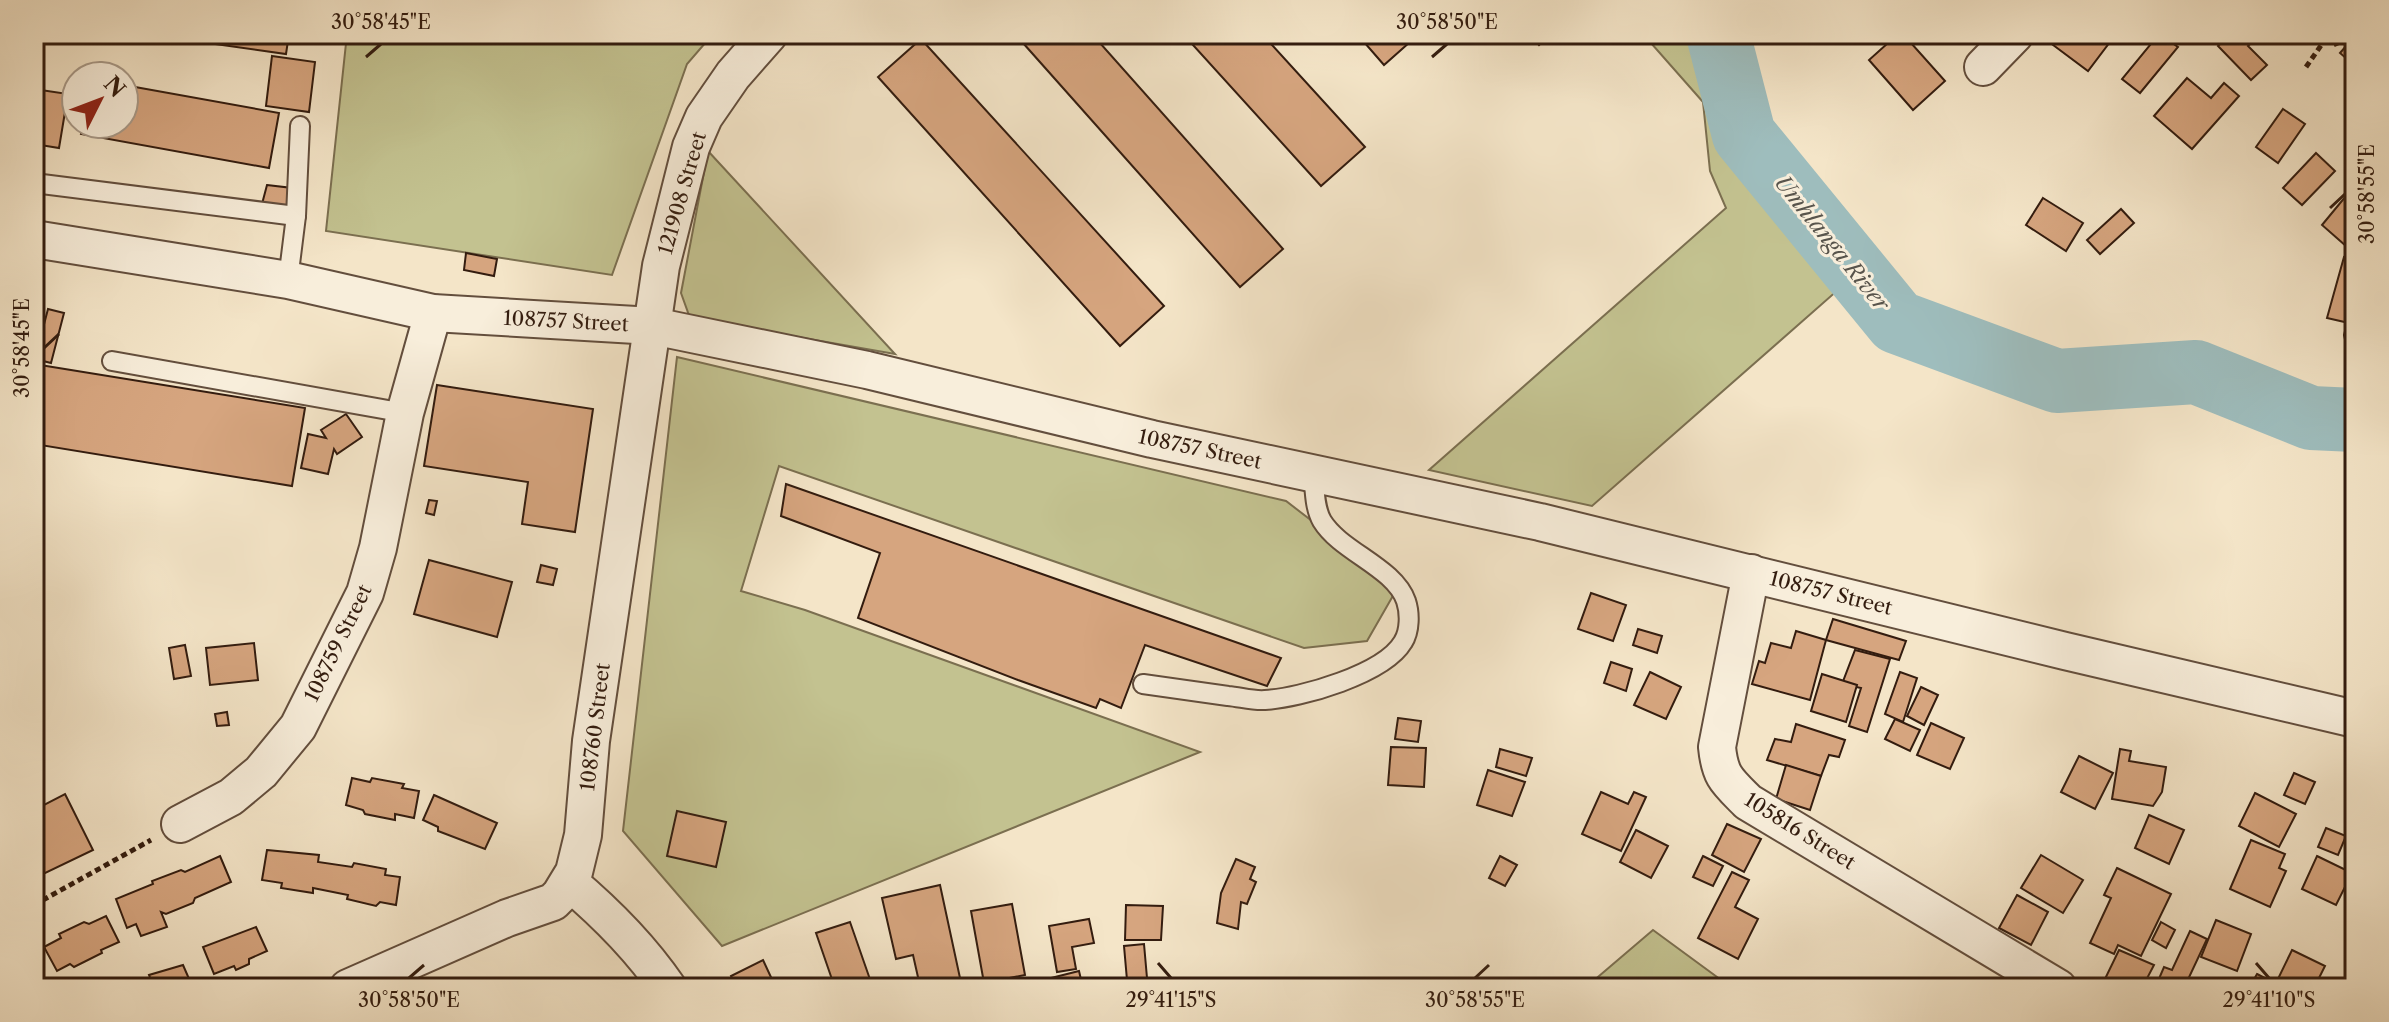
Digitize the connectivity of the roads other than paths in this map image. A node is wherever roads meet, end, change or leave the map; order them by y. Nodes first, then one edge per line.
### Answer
1 (769, 34) edge
2 (2015, 34) edge
3 (1983, 67) dead end
4 (300, 126) dead end
5 (34, 183) edge
6 (296, 216) junction
7 (34, 239) edge
8 (288, 280) junction
9 (433, 313) junction
10 (653, 326) junction
11 (112, 361) dead end
12 (405, 413) junction
13 (1313, 473) junction
14 (1751, 573) junction
15 (1143, 684) dead end
16 (2355, 719) edge
17 (180, 824) road end
18 (569, 882) junction
19 (425, 973) edge
20 (348, 988) edge
21 (668, 988) edge
22 (2058, 988) edge

1 - 10 street, 121908 Street
2 - 3 street
4 - 6 lane
5 - 6 lane
6 - 8 lane
7 - 8 street, 108757 Street
8 - 9 street, 108757 Street
9 - 10 street, 108757 Street
9 - 12 street, 108759 Street
10 - 13 street, 108757 Street
10 - 18 street, 108760 Street
11 - 12 lane
12 - 17 street, 108759 Street
13 - 14 street, 108757 Street
13 - 15 lane
14 - 16 street, 108757 Street
14 - 22 street, 105816 Street
18 - 19 street
18 - 21 street
19 - 20 street

